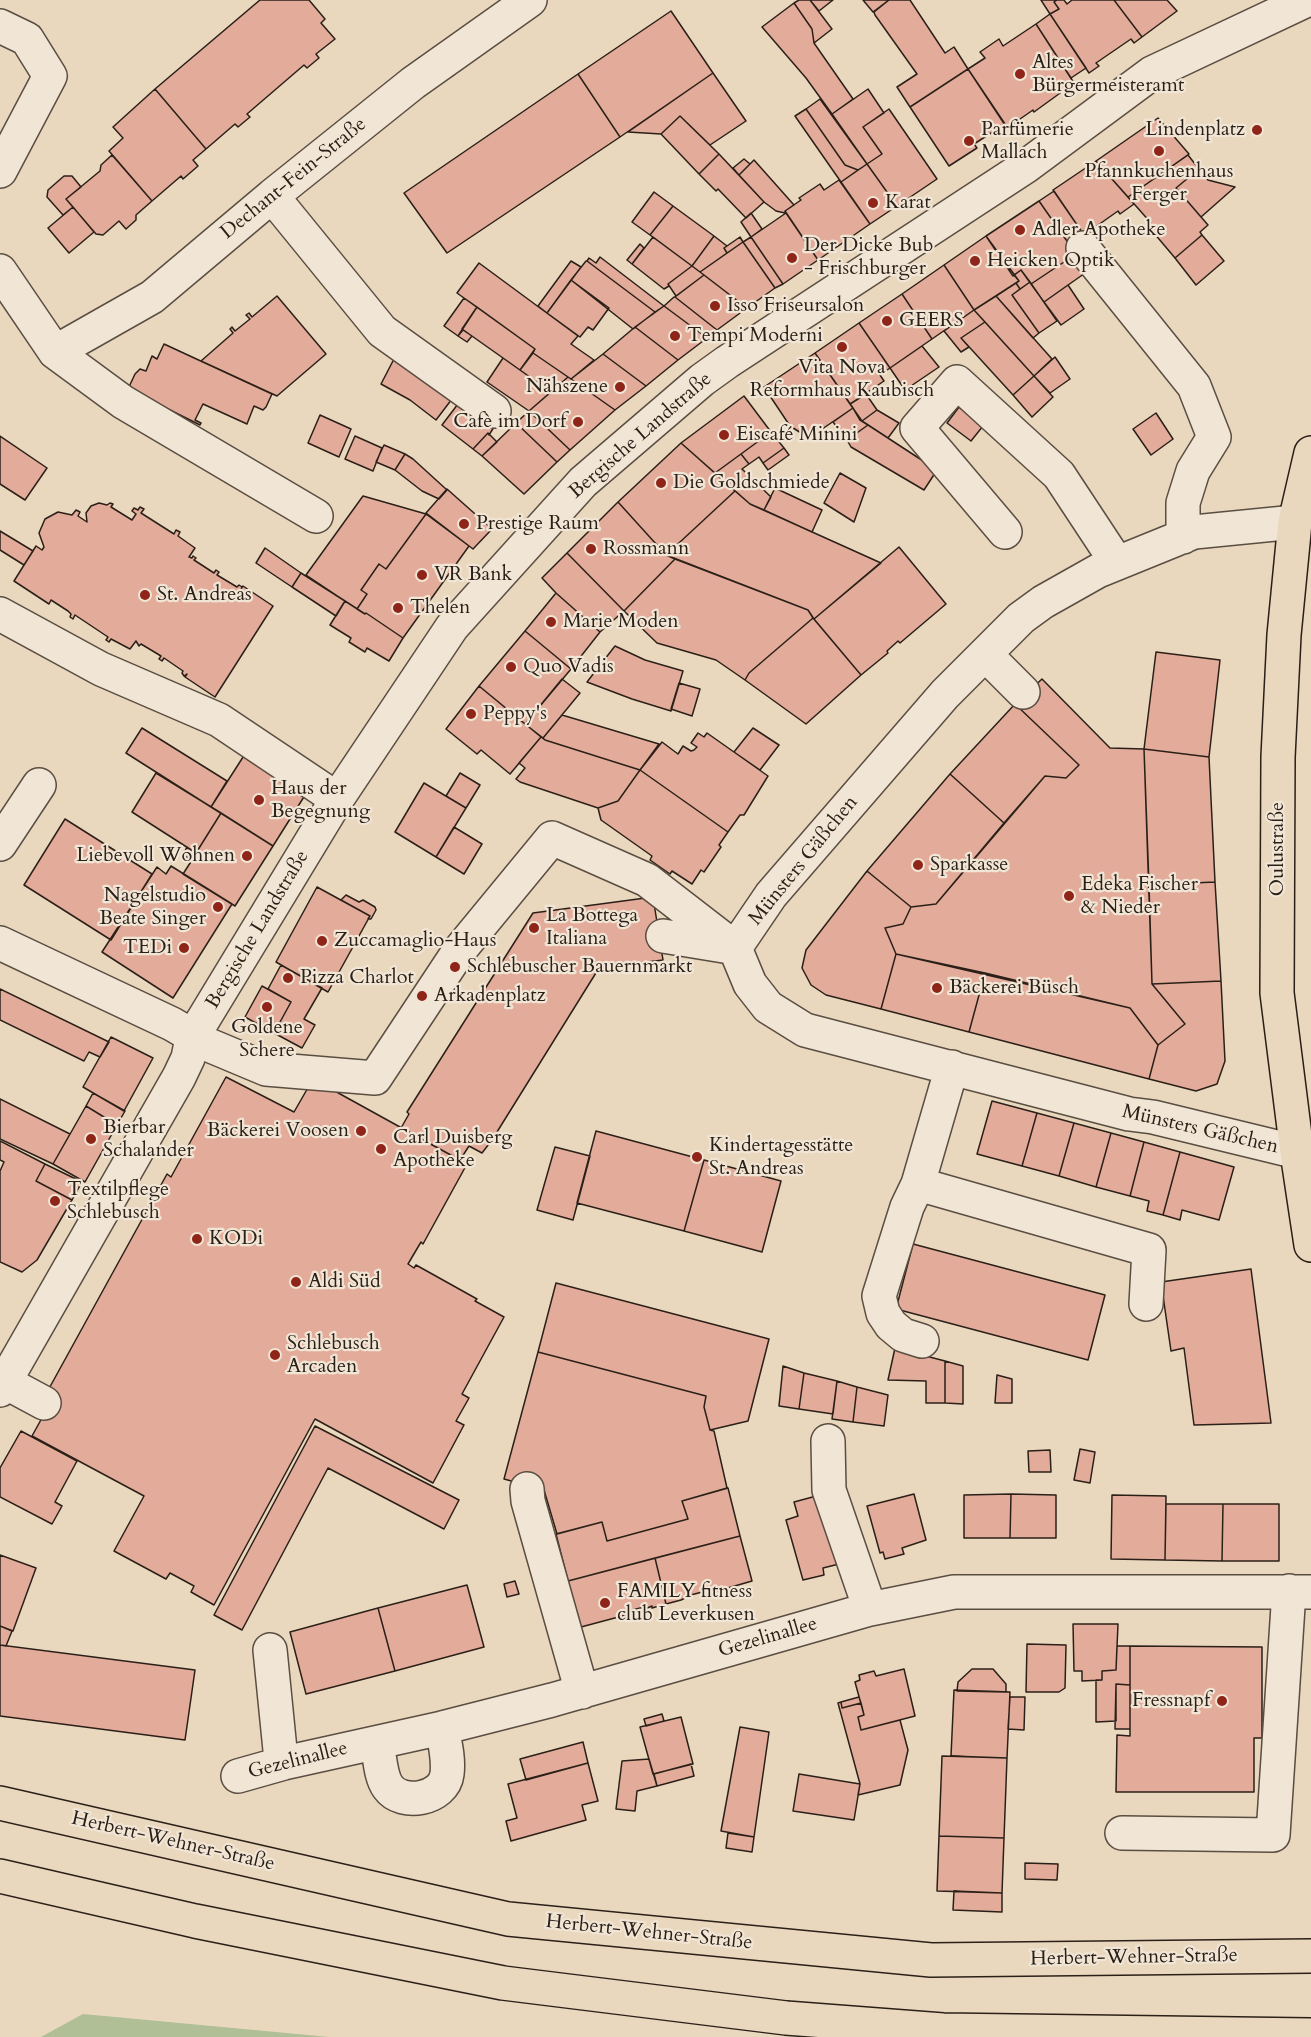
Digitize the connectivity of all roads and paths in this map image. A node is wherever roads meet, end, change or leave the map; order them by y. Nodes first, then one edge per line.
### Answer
1 (530, 0) edge
2 (1307, 0) edge
3 (0, 26) edge
4 (0, 171) edge
5 (272, 196) junction
6 (1083, 248) dead end
7 (0, 271) edge
8 (55, 352) junction
9 (494, 411) dead end
10 (1311, 453) edge
11 (316, 516) dead end
12 (1295, 522) junction
13 (1005, 532) dead end
14 (1183, 537) junction
15 (1118, 563) junction
16 (0, 614) edge
17 (986, 654) junction
18 (1023, 693) dead end
19 (39, 785) dead end
20 (337, 799) junction
21 (0, 844) edge
22 (663, 936) dead end
23 (0, 943) edge
24 (735, 948) junction
25 (192, 1038) junction
26 (952, 1067) junction
27 (1297, 1152) junction
28 (918, 1184) junction
29 (1311, 1245) edge
30 (1146, 1304) dead end
31 (922, 1341) dead end
32 (2, 1386) edge
33 (44, 1403) dead end
34 (828, 1441) dead end
35 (527, 1489) dead end
36 (1300, 1591) edge
37 (870, 1609) junction
38 (270, 1650) dead end
39 (582, 1692) junction
40 (442, 1728) junction
41 (377, 1743) junction
42 (284, 1763) junction
43 (237, 1776) dead end
44 (0, 1803) edge
45 (1122, 1833) dead end
46 (0, 1876) edge
47 (1311, 1956) edge
48 (1311, 2035) edge

1 - 5 street, Dechant-Fein-Straße
2 - 20 street, Bergische Landstraße
3 - 4 street
5 - 8 street, Dechant-Fein-Straße
5 - 9 street
6 - 14 street
7 - 8 street
8 - 11 street
10 - 12 main road, Oulustraße
12 - 14 street, Münsters Gäßchen
12 - 27 main road, Oulustraße
13 - 15 street
14 - 15 street, Münsters Gäßchen
15 - 17 street, Münsters Gäßchen
16 - 20 street
17 - 18 street
17 - 24 street, Münsters Gäßchen
19 - 21 street
20 - 25 street, Bergische Landstraße
22 - 24 street
23 - 25 street
24 - 25 street
24 - 26 street, Münsters Gäßchen
25 - 32 street, Bergische Landstraße
26 - 27 street, Münsters Gäßchen
26 - 28 street
27 - 29 main road, Oulustraße
28 - 30 street
28 - 31 street
32 - 33 street
34 - 37 street
35 - 39 street
36 - 37 street, Gezelinallee
36 - 45 street
37 - 39 street, Gezelinallee
38 - 42 street
39 - 40 street, Gezelinallee
40 - 41 street, Gezelinallee
40 - 41 street
41 - 42 street, Gezelinallee
42 - 43 street, Gezelinallee
44 - 47 main road, Herbert-Wehner-Straße
46 - 48 main road

